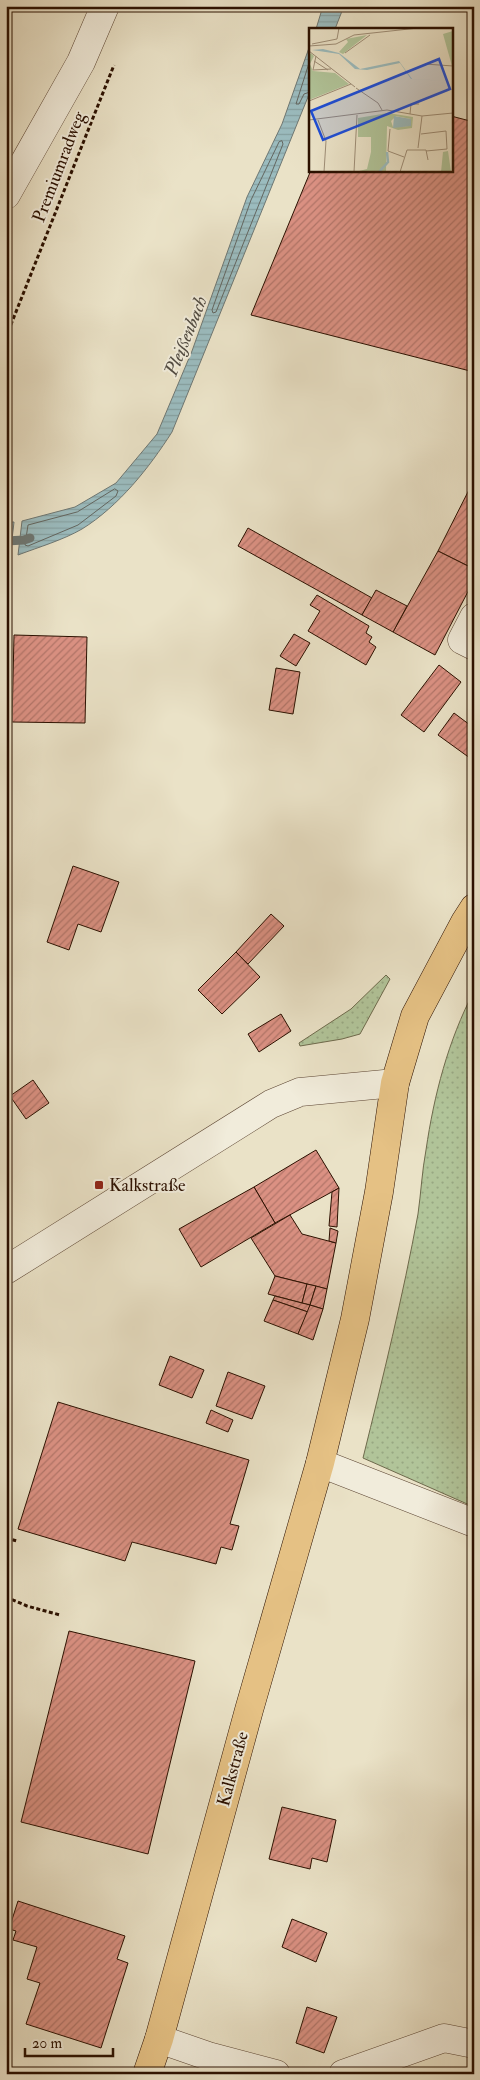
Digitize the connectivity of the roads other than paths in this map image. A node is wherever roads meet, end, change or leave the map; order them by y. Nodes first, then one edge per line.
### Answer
1 (105, 6) edge
2 (6, 194) edge
3 (474, 617) edge
4 (474, 646) edge
5 (474, 908) edge
6 (395, 1083) junction
7 (6, 1270) edge
8 (320, 1464) junction
9 (474, 1524) edge
10 (159, 2039) junction
11 (474, 2044) edge
12 (147, 2074) edge
13 (276, 2074) edge
14 (344, 2074) edge

1 - 2 street
3 - 4 street
5 - 6 main road, Kalkstraße
6 - 7 street
6 - 8 main road, Kalkstraße
8 - 9 street
8 - 10 main road, Kalkstraße
10 - 12 main road, Kalkstraße
10 - 13 street
11 - 14 street

